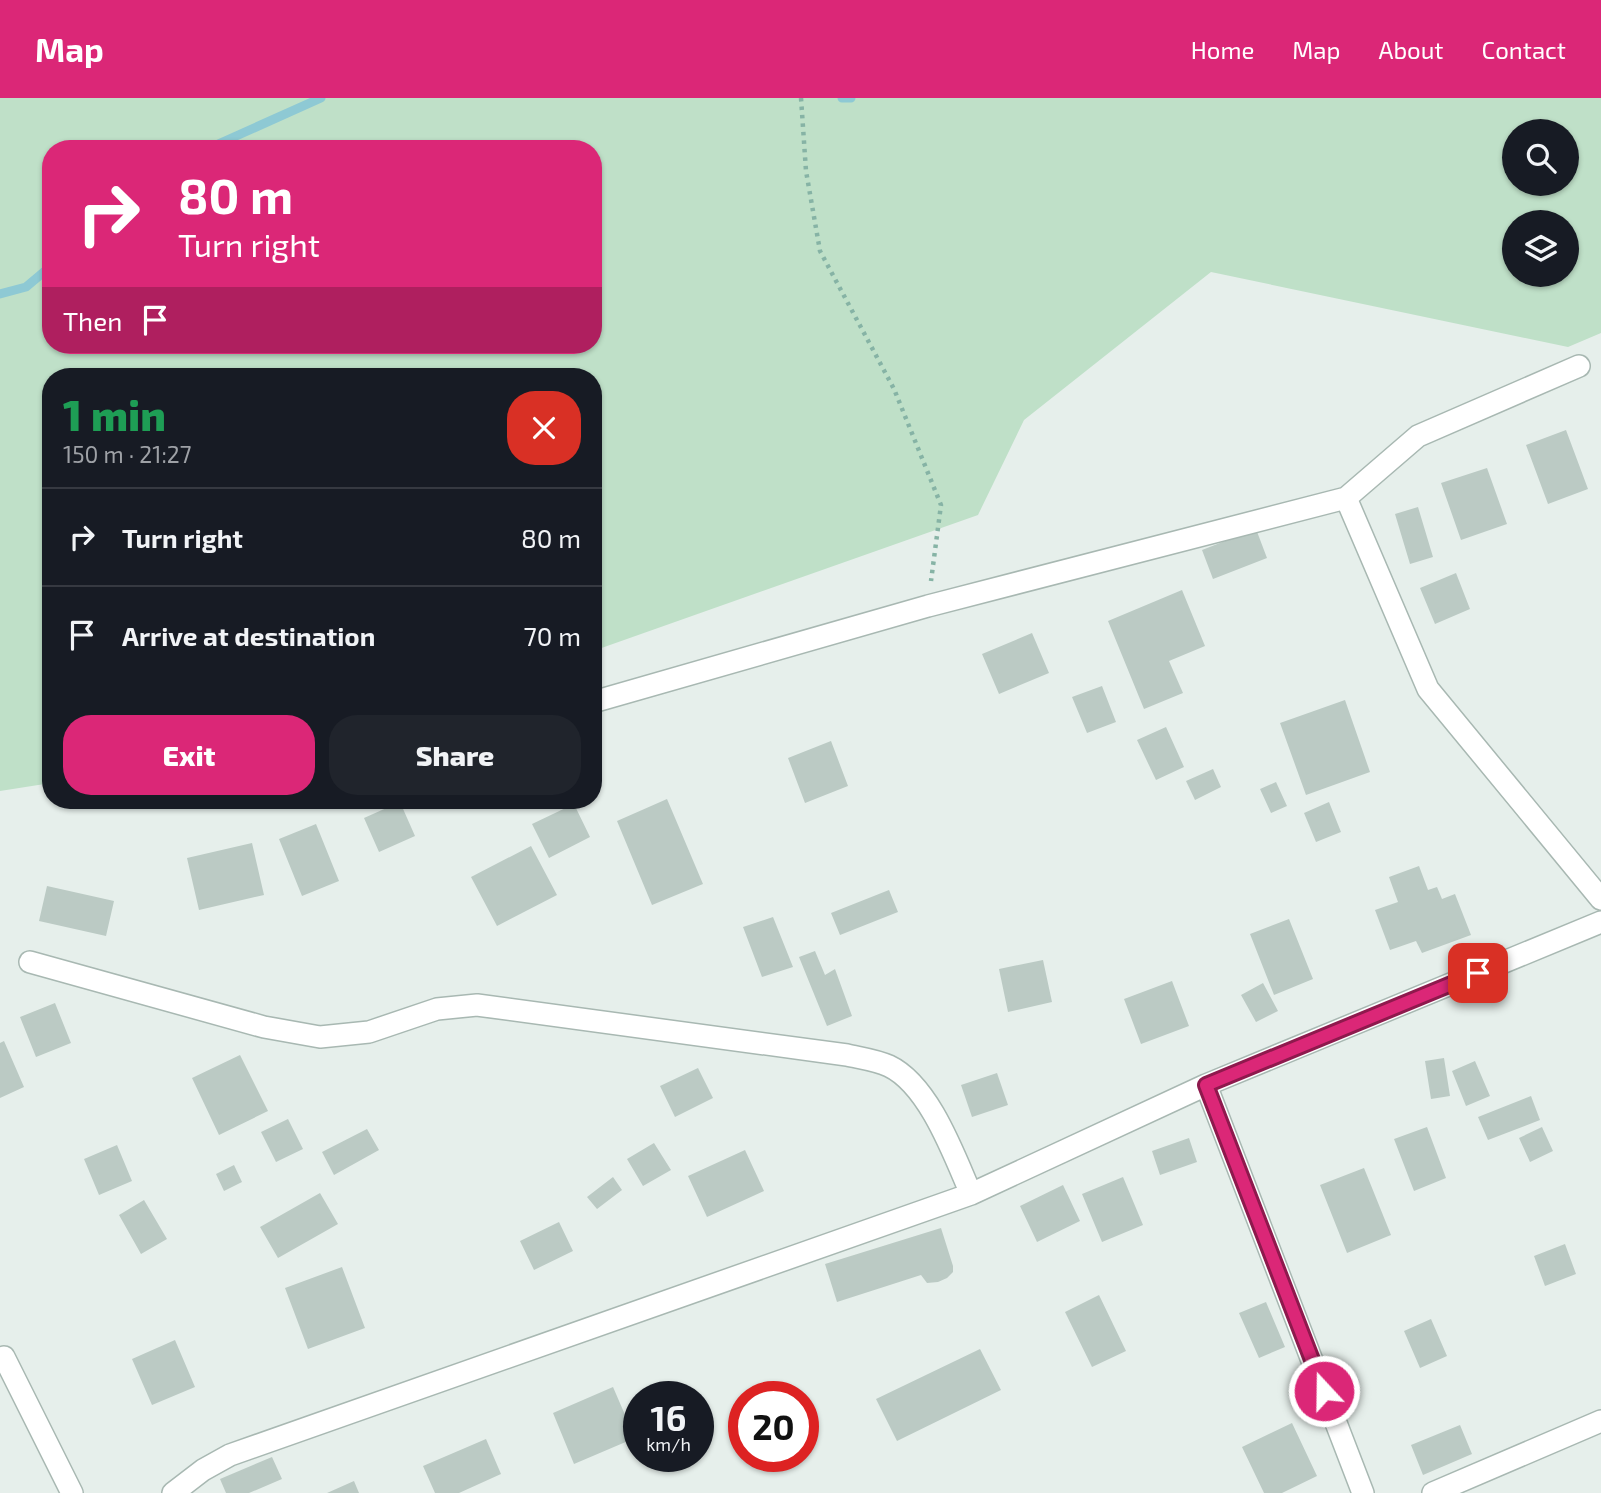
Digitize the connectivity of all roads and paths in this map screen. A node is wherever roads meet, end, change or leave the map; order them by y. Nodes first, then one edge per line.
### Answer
1 (801, 100) edge
2 (1579, 366) dead end
3 (1346, 498) junction
4 (928, 606) junction
5 (602, 699) edge
6 (1601, 900) edge
7 (1601, 922) edge
8 (30, 962) dead end
9 (1206, 1085) junction
10 (971, 1194) junction
11 (4, 1357) dead end
12 (1601, 1421) edge
13 (72, 1493) edge
14 (173, 1493) edge
15 (1363, 1493) edge
16 (1433, 1493) edge

1 - 4 path
2 - 3 lane
3 - 4 lane
3 - 6 lane
4 - 5 lane
7 - 9 lane
8 - 10 lane
9 - 10 lane
9 - 15 lane
10 - 14 lane
11 - 13 lane
12 - 16 lane

